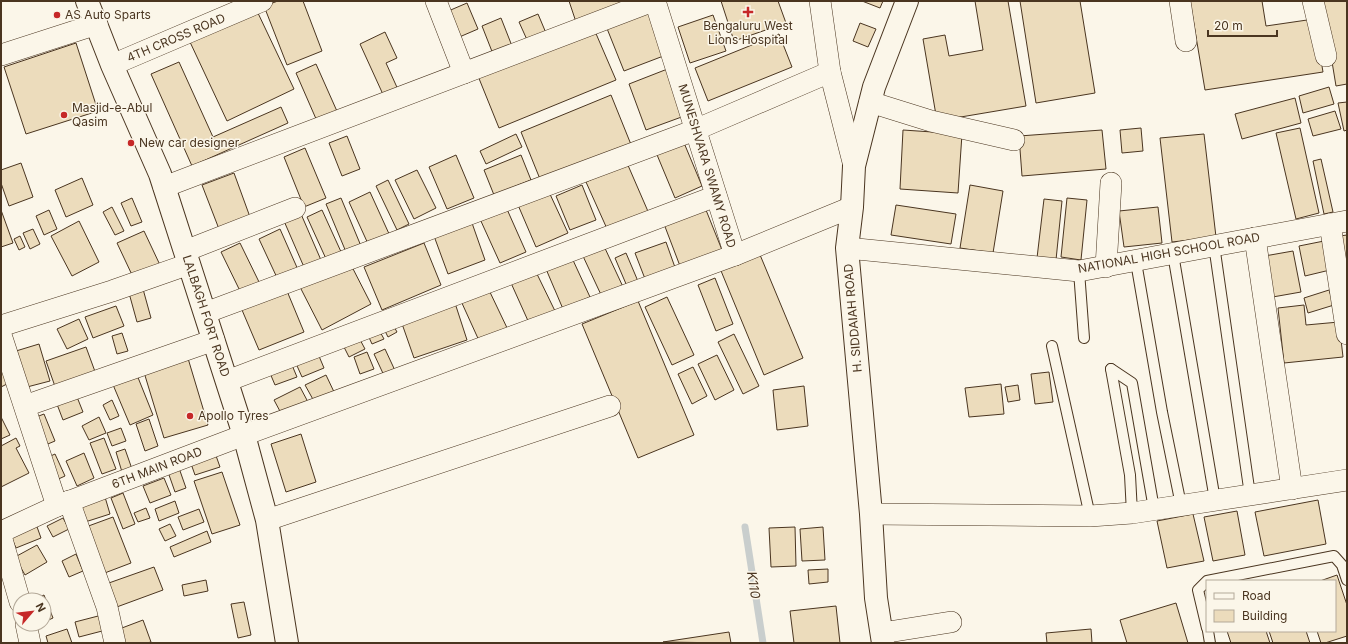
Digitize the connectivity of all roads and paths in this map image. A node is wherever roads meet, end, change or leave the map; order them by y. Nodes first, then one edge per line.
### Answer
1 (87, 1) edge
2 (262, 1) edge
3 (436, 1) edge
4 (654, 1) edge
5 (820, 1) edge
6 (907, 1) edge
7 (1180, 1) edge
8 (1313, 1) edge
9 (97, 24) junction
10 (1186, 41) dead end
11 (1, 55) edge
12 (1326, 56) dead end
13 (112, 65) junction
14 (830, 72) junction
15 (464, 73) junction
16 (870, 102) junction
17 (696, 130) junction
18 (1014, 140) dead end
19 (854, 166) junction
20 (1112, 183) dead end
21 (164, 187) junction
22 (716, 196) junction
23 (852, 207) junction
24 (296, 208) dead end
25 (1339, 223) edge
26 (1255, 238) junction
27 (1214, 245) junction
28 (847, 248) junction
29 (1173, 254) junction
30 (735, 255) junction
31 (187, 257) junction
32 (1136, 262) junction
33 (1106, 266) junction
34 (1079, 271) junction
35 (205, 313) junction
36 (1, 326) edge
37 (1347, 334) edge
38 (1, 335) edge
39 (1084, 338) dead end
40 (214, 340) junction
41 (1052, 346) dead end
42 (227, 381) junction
43 (24, 406) junction
44 (610, 406) dead end
45 (244, 435) junction
46 (1347, 480) edge
47 (1292, 489) junction
48 (1250, 495) junction
49 (1215, 500) junction
50 (63, 504) junction
51 (1181, 505) junction
52 (1154, 509) junction
53 (1132, 513) junction
54 (871, 514) junction
55 (1090, 516) junction
56 (267, 520) junction
57 (1, 532) edge
58 (1, 536) edge
59 (1212, 580) edge
60 (1347, 580) edge
61 (1206, 582) edge
62 (17, 592) edge
63 (951, 622) dead end
64 (1206, 626) edge
65 (28, 632) edge
66 (1207, 632) edge
67 (882, 638) edge
68 (30, 643) edge
69 (115, 643) edge
70 (287, 643) edge
71 (1210, 643) edge

1 - 9 main road, LALBAGH FORT ROAD
2 - 13 street, 4TH CROSS ROAD
3 - 15 street
4 - 15 street
4 - 17 street, MUNESHVARA SWAMY ROAD
5 - 14 street
6 - 16 main road, H. SIDDAIAH ROAD
7 - 10 street
8 - 12 street
9 - 11 street
9 - 13 main road, LALBAGH FORT ROAD
13 - 21 main road, LALBAGH FORT ROAD
14 - 17 street
14 - 19 street
15 - 21 street
16 - 18 street
16 - 19 main road, H. SIDDAIAH ROAD
17 - 22 street, MUNESHVARA SWAMY ROAD
17 - 35 street
19 - 23 main road, H. SIDDAIAH ROAD
20 - 33 street
21 - 31 main road, LALBAGH FORT ROAD
22 - 30 street, MUNESHVARA SWAMY ROAD
22 - 42 street
23 - 28 main road, H. SIDDAIAH ROAD
23 - 30 street, MUNESHVARA SWAMY ROAD
24 - 31 street
25 - 26 street, NATIONAL HIGH SCHOOL ROAD
25 - 37 street
26 - 27 street, NATIONAL HIGH SCHOOL ROAD
26 - 47 street
27 - 29 street, NATIONAL HIGH SCHOOL ROAD
27 - 48 lane
28 - 34 street, NATIONAL HIGH SCHOOL ROAD
28 - 54 main road, H. SIDDAIAH ROAD
29 - 32 street, NATIONAL HIGH SCHOOL ROAD
29 - 49 lane
30 - 45 street, 6TH MAIN ROAD
31 - 35 main road, LALBAGH FORT ROAD
31 - 36 street
32 - 33 street, NATIONAL HIGH SCHOOL ROAD
32 - 51 lane
33 - 34 street, NATIONAL HIGH SCHOOL ROAD
34 - 39 lane
35 - 40 main road, LALBAGH FORT ROAD
38 - 43 street
40 - 42 main road, LALBAGH FORT ROAD
40 - 43 street
41 - 55 lane
42 - 45 main road, LALBAGH FORT ROAD
43 - 50 street
44 - 56 street
45 - 50 street, 6TH MAIN ROAD
45 - 56 main road, LALBAGH FORT ROAD
46 - 47 street
47 - 48 street
48 - 49 street
49 - 51 street
50 - 57 street, 6TH MAIN ROAD
50 - 69 street
51 - 52 street
52 - 53 street
52 - 53 lane
53 - 55 street
54 - 55 street
54 - 67 main road, H. SIDDAIAH ROAD
56 - 70 main road, LALBAGH FORT ROAD
58 - 62 street
59 - 60 lane
61 - 64 lane
63 - 67 street
65 - 68 street
66 - 71 lane

